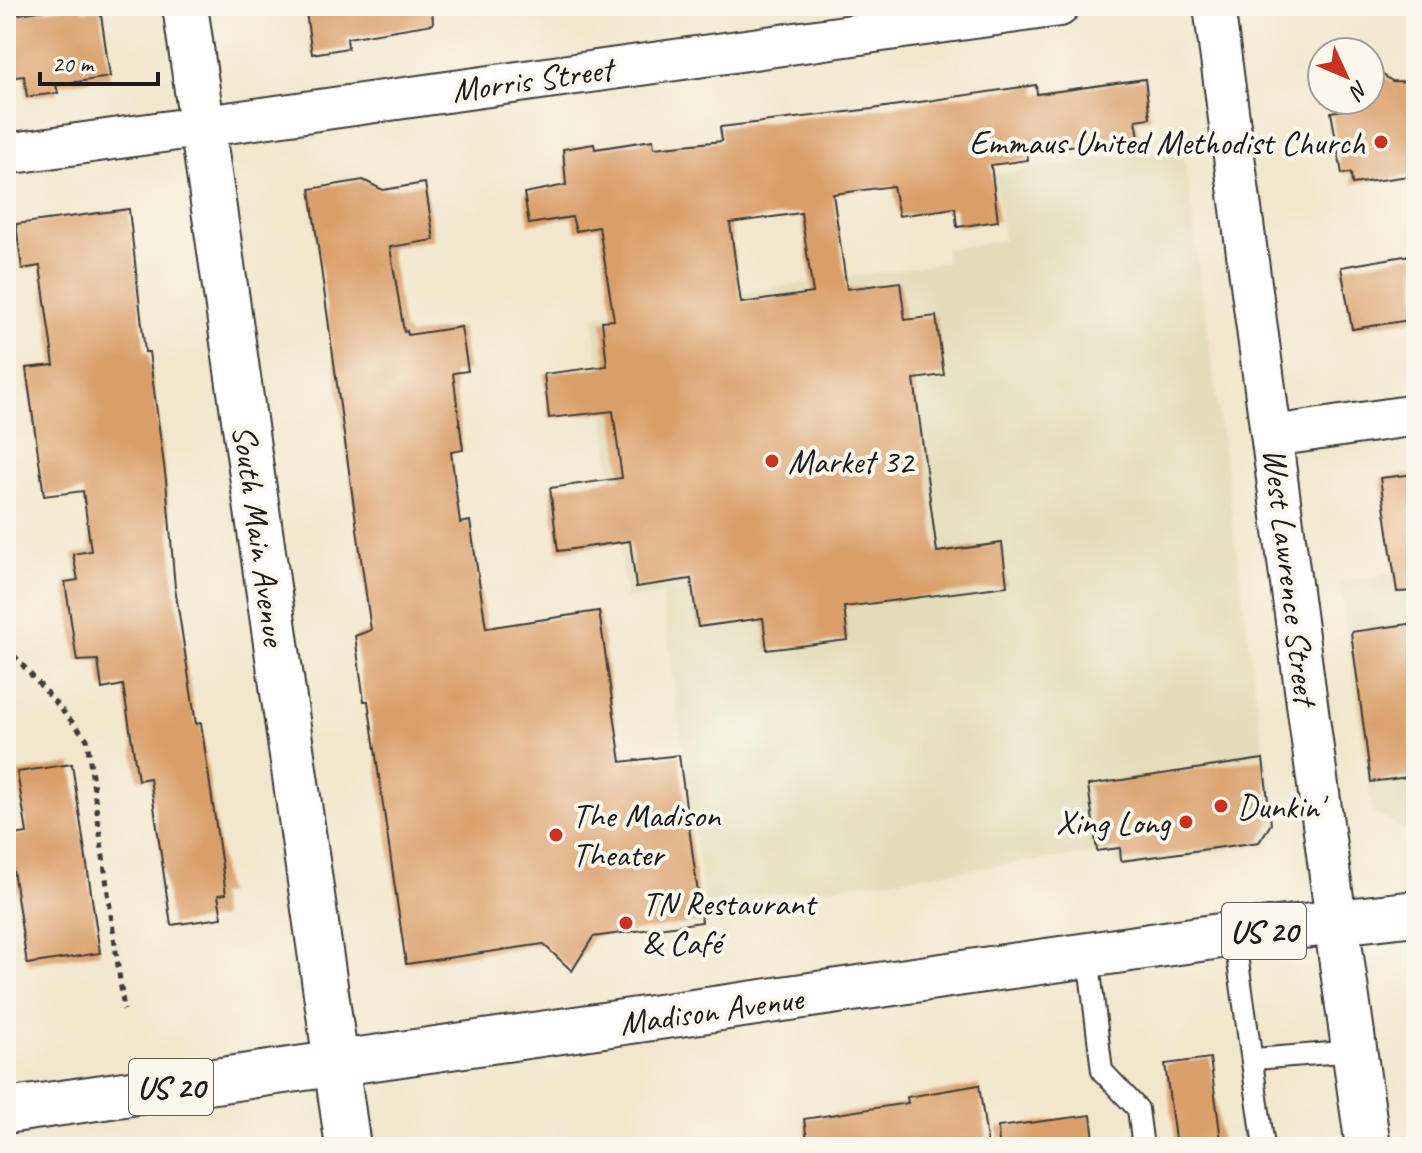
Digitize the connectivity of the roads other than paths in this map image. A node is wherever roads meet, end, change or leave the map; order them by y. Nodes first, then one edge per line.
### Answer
1 (185, 6) edge
2 (1059, 6) edge
3 (1214, 6) edge
4 (201, 125) junction
5 (6, 154) edge
6 (1416, 415) edge
7 (1273, 436) junction
8 (1416, 913) edge
9 (1336, 921) junction
10 (1234, 934) junction
11 (1088, 955) junction
12 (1355, 1051) junction
13 (1254, 1059) junction
14 (336, 1064) junction
15 (6, 1111) edge
16 (348, 1147) edge
17 (1143, 1147) edge
18 (1264, 1147) edge
19 (1368, 1147) edge

1 - 4 main road, South Main Avenue
2 - 4 street, Morris Street
3 - 7 street, West Lawrence Street
4 - 5 street, Morris Street
4 - 14 main road, South Main Avenue
6 - 7 street
7 - 9 street, West Lawrence Street
8 - 9 main road, Madison Avenue / US 20
9 - 10 main road, Madison Avenue / US 20
9 - 12 main road, West Lawrence Street
10 - 11 main road, Madison Avenue / US 20
10 - 13 lane
11 - 14 main road, Madison Avenue / US 20
11 - 17 lane
12 - 13 lane
12 - 19 main road, West Lawrence Street
13 - 18 lane
14 - 15 main road, Madison Avenue / US 20
14 - 16 main road, South Main Avenue

